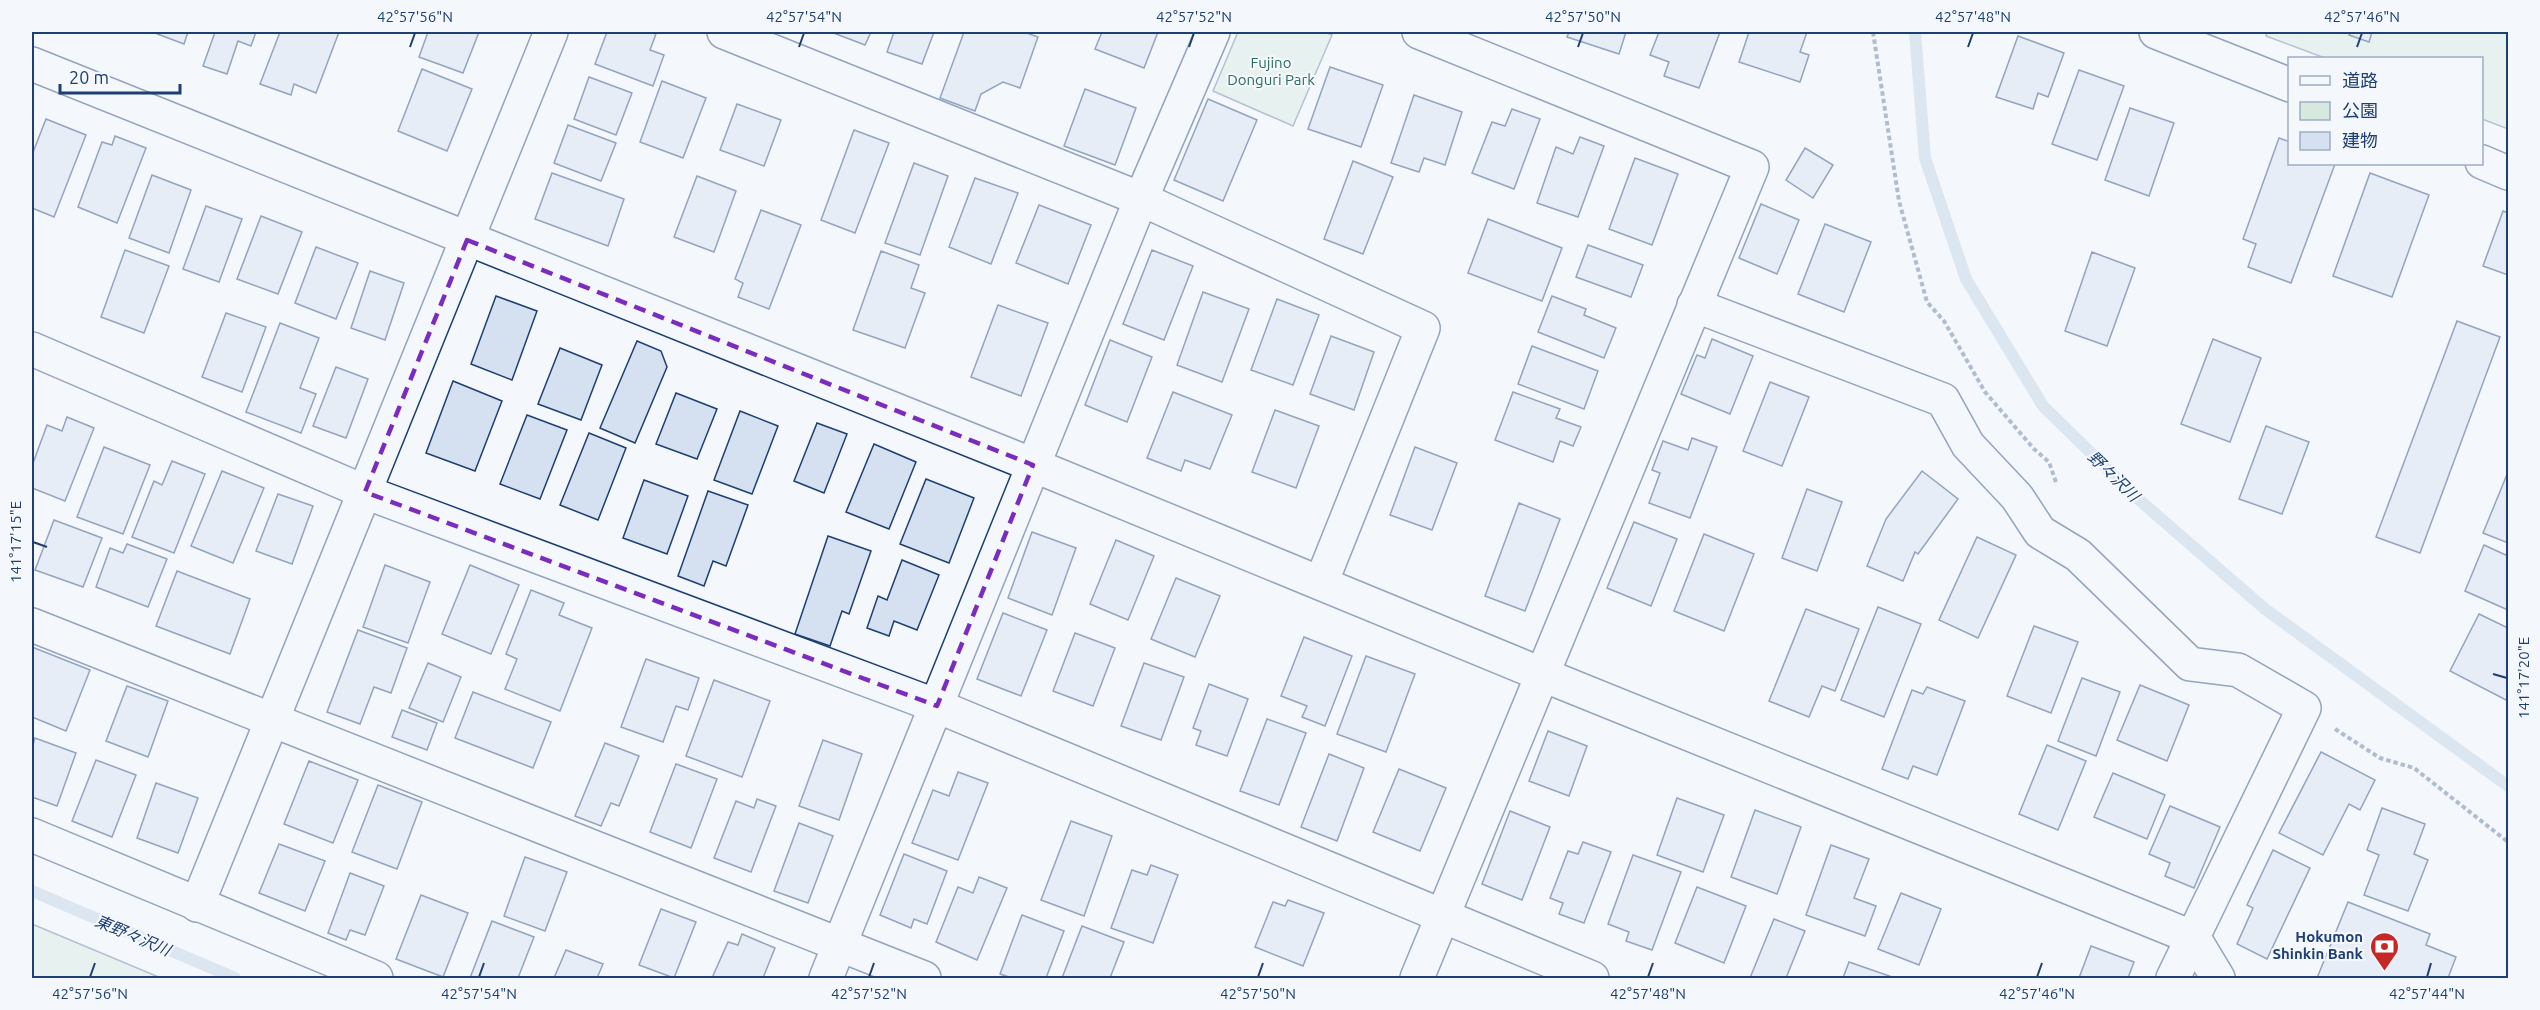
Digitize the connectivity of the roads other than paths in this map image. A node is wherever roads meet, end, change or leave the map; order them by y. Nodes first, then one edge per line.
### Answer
1 (551, 32) edge
2 (724, 32) edge
3 (1213, 32) edge
4 (1419, 32) edge
5 (2156, 32) edge
6 (32, 64) edge
7 (2288, 85) edge
8 (2483, 163) edge
9 (2508, 173) edge
10 (1141, 199) junction
11 (467, 240) junction
12 (1694, 305) junction
13 (32, 349) edge
14 (1033, 465) junction
15 (365, 492) junction
16 (1322, 583) junction
17 (32, 625) edge
18 (1541, 674) junction
19 (937, 706) junction
20 (270, 721) junction
21 (32, 835) edge
22 (197, 904) junction
23 (1441, 915) junction
24 (2194, 938) junction
25 (839, 943) junction
26 (376, 978) edge
27 (826, 978) edge
28 (924, 978) edge
29 (1417, 978) edge
30 (1592, 978) edge
31 (2173, 978) edge
32 (2218, 978) edge

1 - 11 street
2 - 10 street
3 - 10 street
4 - 12 street
5 - 7 street
6 - 11 street
8 - 9 street
10 - 14 street
10 - 16 street
11 - 14 street
11 - 15 street
12 - 18 street
12 - 24 street
13 - 15 street
14 - 16 street
14 - 19 street
15 - 19 street
15 - 20 street
16 - 18 street
17 - 20 street
18 - 23 street
18 - 24 street
19 - 23 street
19 - 25 street
20 - 22 street
20 - 25 street
21 - 22 street
22 - 26 street
23 - 29 street
23 - 30 street
24 - 31 street
24 - 32 street
25 - 27 street
25 - 28 street

